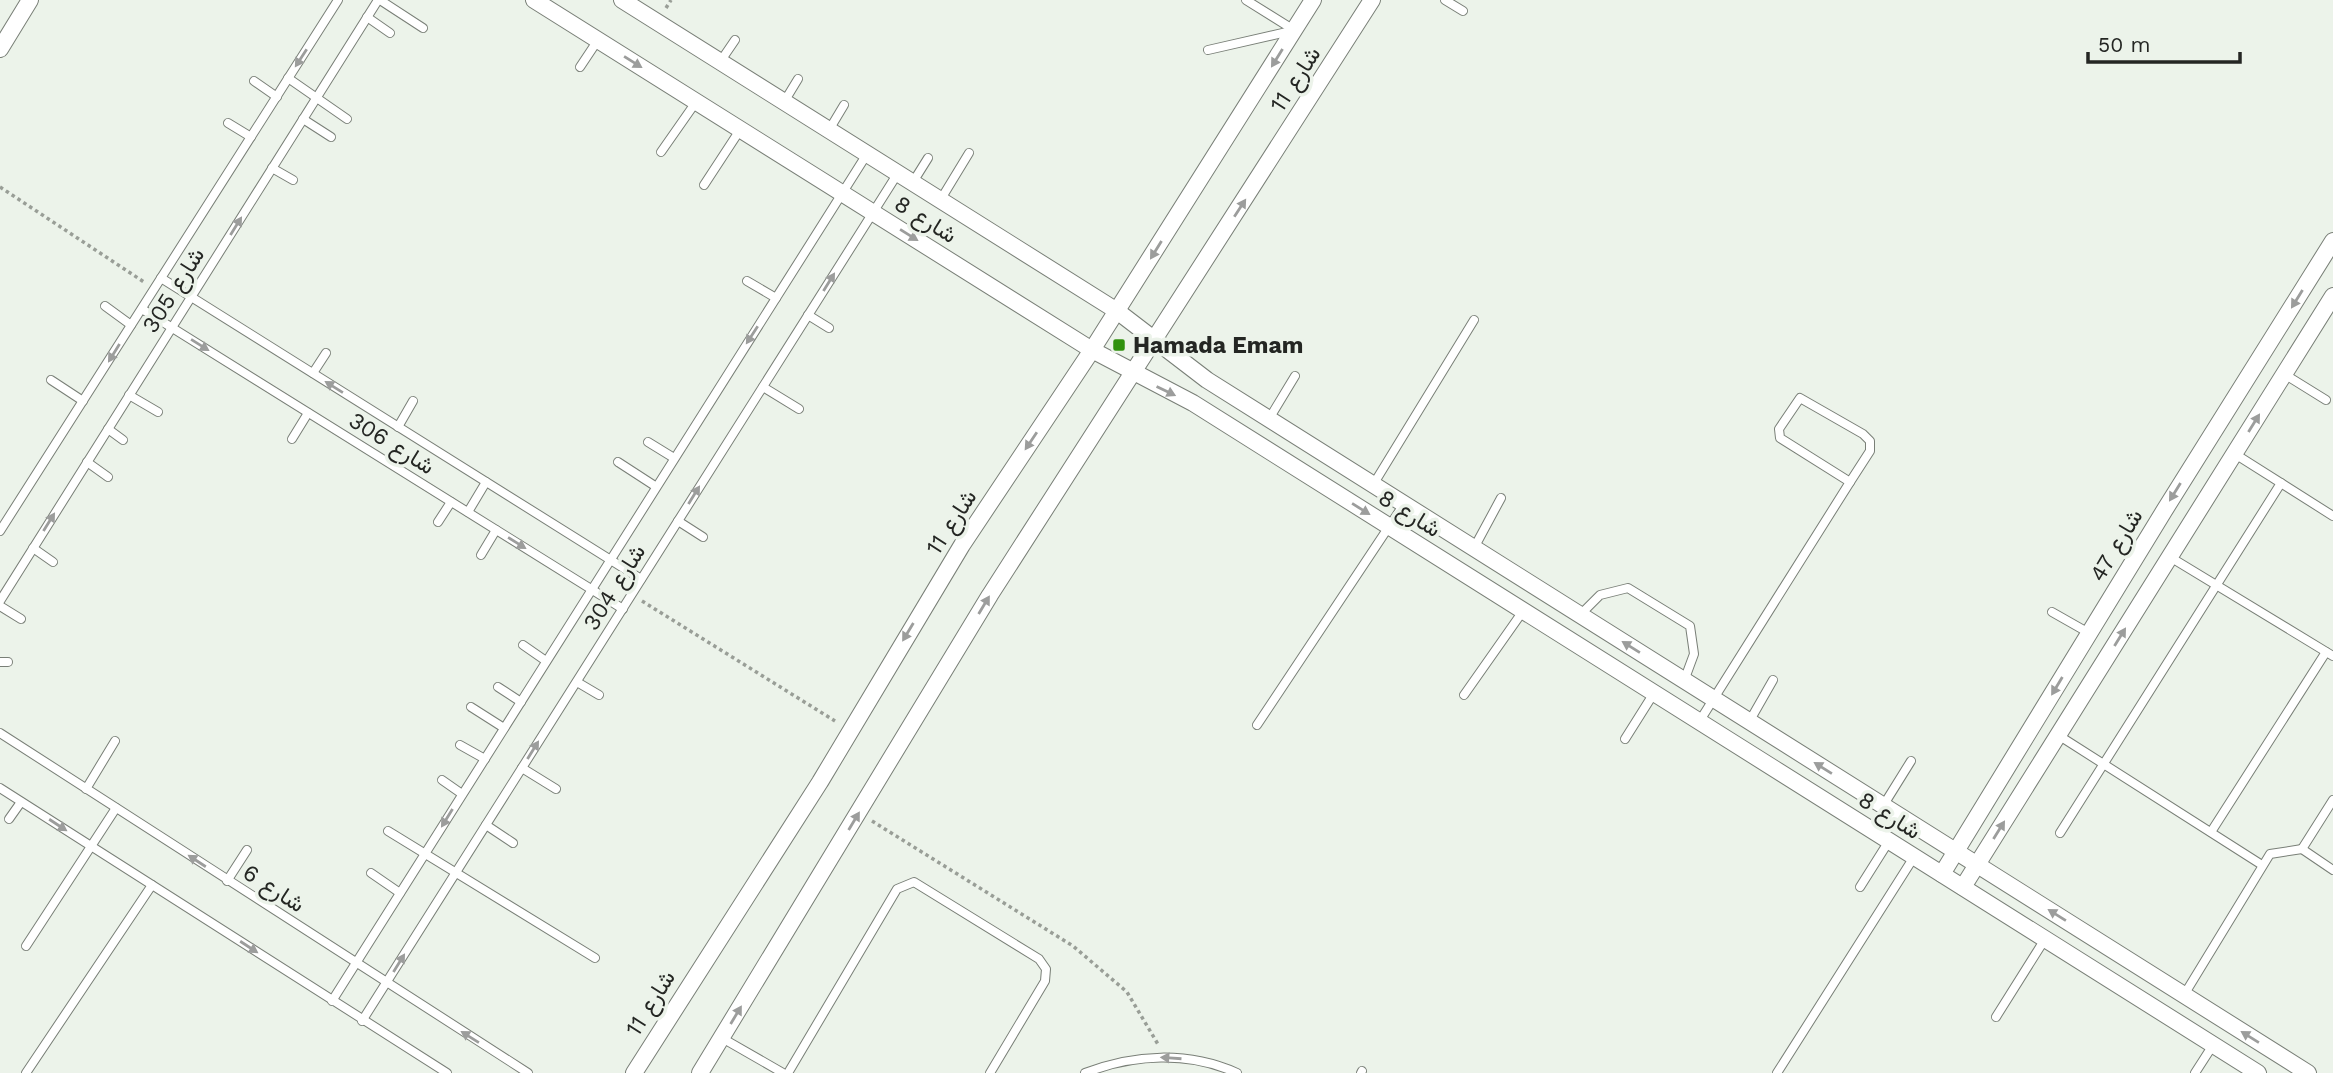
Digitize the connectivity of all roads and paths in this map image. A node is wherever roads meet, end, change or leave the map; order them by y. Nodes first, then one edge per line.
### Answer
1 (30, 0) edge
2 (338, 0) edge
3 (379, 0) edge
4 (534, 0) edge
5 (622, 0) edge
6 (1246, 0) edge
7 (1313, 0) edge
8 (1372, 0) edge
9 (1445, 0) edge
10 (641, 5) edge
11 (1462, 11) dead end
12 (367, 17) junction
13 (423, 28) dead end
14 (1294, 30) junction
15 (390, 33) dead end
16 (598, 40) junction
17 (735, 40) dead end
18 (0, 49) edge
19 (1208, 50) dead end
20 (720, 62) junction
21 (580, 67) dead end
22 (288, 78) junction
23 (798, 79) dead end
24 (254, 81) dead end
25 (277, 97) junction
26 (316, 98) junction
27 (696, 102) junction
28 (784, 102) junction
29 (844, 105) dead end
30 (347, 119) dead end
31 (303, 120) junction
32 (228, 123) dead end
33 (740, 130) junction
34 (829, 130) junction
35 (251, 137) junction
36 (331, 137) dead end
37 (661, 152) dead end
38 (969, 153) dead end
39 (867, 154) junction
40 (928, 158) dead end
41 (272, 168) junction
42 (898, 173) junction
43 (293, 180) dead end
44 (913, 182) junction
45 (704, 185) dead end
46 (0, 187) edge
47 (842, 193) junction
48 (941, 200) junction
49 (873, 213) junction
50 (2333, 242) edge
51 (161, 278) junction
52 (747, 281) dead end
53 (154, 289) junction
54 (2333, 296) edge
55 (191, 297) junction
56 (776, 298) junction
57 (105, 306) dead end
58 (142, 309) junction
59 (1117, 311) junction
60 (808, 315) junction
61 (1474, 320) dead end
62 (131, 326) junction
63 (172, 327) junction
64 (829, 328) dead end
65 (1156, 339) junction
66 (1092, 350) junction
67 (326, 353) dead end
68 (313, 373) junction
69 (1133, 374) junction
70 (2284, 374) junction
71 (1296, 376) dead end
72 (51, 380) dead end
73 (763, 387) junction
74 (130, 395) junction
75 (2326, 400) dead end
76 (83, 401) junction
77 (413, 401) dead end
78 (799, 409) dead end
79 (158, 412) dead end
80 (309, 413) junction
81 (1269, 419) junction
82 (398, 427) junction
83 (108, 429) junction
84 (292, 439) dead end
85 (123, 440) dead end
86 (648, 442) dead end
87 (2235, 454) junction
88 (674, 457) junction
89 (87, 462) junction
90 (618, 462) dead end
91 (108, 477) dead end
92 (486, 482) junction
93 (1850, 482) junction
94 (2281, 483) junction
95 (1373, 485) junction
96 (655, 486) junction
97 (1501, 498) dead end
98 (451, 502) junction
99 (1404, 504) junction
100 (468, 513) junction
101 (2333, 516) edge
102 (678, 521) junction
103 (438, 522) dead end
104 (1389, 526) junction
105 (496, 530) junction
106 (0, 531) edge
107 (703, 537) dead end
108 (33, 548) junction
109 (1474, 548) junction
110 (481, 555) dead end
111 (2170, 557) junction
112 (610, 560) junction
113 (52, 562) dead end
114 (641, 579) junction
115 (2217, 586) junction
116 (592, 589) junction
117 (632, 595) junction
118 (0, 603) edge
119 (623, 609) junction
120 (1523, 611) junction
121 (2052, 612) dead end
122 (1580, 615) junction
123 (21, 619) dead end
124 (2089, 633) junction
125 (523, 645) dead end
126 (2329, 654) edge
127 (546, 661) junction
128 (1773, 680) dead end
129 (1684, 681) junction
130 (577, 682) junction
131 (498, 687) dead end
132 (1654, 693) junction
133 (600, 695) dead end
134 (1464, 695) dead end
135 (1713, 699) junction
136 (520, 702) junction
137 (471, 707) dead end
138 (1699, 722) junction
139 (1749, 722) junction
140 (1257, 725) dead end
141 (504, 728) junction
142 (850, 731) junction
143 (0, 733) edge
144 (2059, 735) junction
145 (1625, 739) dead end
146 (115, 741) dead end
147 (460, 744) dead end
148 (485, 758) junction
149 (1911, 761) dead end
150 (2104, 764) junction
151 (522, 768) junction
152 (442, 780) dead end
153 (0, 788) edge
154 (86, 789) junction
155 (556, 789) dead end
156 (463, 793) junction
157 (2333, 800) edge
158 (21, 802) junction
159 (1883, 806) junction
160 (116, 808) junction
161 (859, 813) junction
162 (9, 819) dead end
163 (486, 825) junction
164 (388, 831) dead end
165 (2211, 832) junction
166 (2060, 833) dead end
167 (1889, 841) junction
168 (513, 843) dead end
169 (91, 846) junction
170 (2302, 849) junction
171 (247, 850) dead end
172 (1956, 852) junction
173 (425, 853) junction
174 (1914, 857) junction
175 (1977, 865) junction
176 (2262, 865) junction
177 (2333, 870) edge
178 (457, 872) junction
179 (371, 873) dead end
180 (1942, 874) junction
181 (227, 881) junction
182 (152, 885) junction
183 (1860, 887) dead end
184 (1963, 887) junction
185 (400, 893) junction
186 (2045, 939) junction
187 (26, 946) dead end
188 (595, 958) dead end
189 (355, 964) junction
190 (386, 984) junction
191 (2184, 995) junction
192 (332, 1001) junction
193 (1996, 1017) dead end
194 (362, 1021) junction
195 (722, 1038) junction
196 (2213, 1045) junction
197 (1165, 1057) junction
198 (26, 1073) edge
199 (447, 1073) edge
200 (528, 1073) edge
201 (634, 1073) edge
202 (700, 1073) edge
203 (783, 1073) edge
204 (788, 1073) edge
205 (989, 1073) edge
206 (1085, 1073) edge
207 (1237, 1073) edge
208 (1777, 1073) edge
209 (2195, 1073) edge
210 (2258, 1073) edge
211 (2308, 1073) edge

1 - 18 street
2 -> 22 lane, شارع 305
3 - 12 lane, شارع 305
3 - 13 lane
4 - 16 street, شارع 8
5 - 10 street, شارع 8
6 - 14 lane
7 - 14 street, شارع 11
65 -> 8 street, شارع 11
9 - 11 lane
10 - 20 street, شارع 8
12 - 15 lane
12 - 26 lane, شارع 305
14 - 19 lane
14 -> 59 street, شارع 11
16 - 21 lane
16 -> 27 street, شارع 8
17 - 20 lane
20 - 28 street, شارع 8
22 - 25 lane, شارع 305
22 - 26 lane
23 - 28 lane
24 - 25 lane
25 - 35 lane, شارع 305
26 - 30 lane
26 - 31 lane, شارع 305
27 - 33 street, شارع 8
27 - 37 lane
28 - 34 street, شارع 8
29 - 34 lane
31 - 36 lane
31 - 41 lane, شارع 305
32 - 35 lane
33 - 45 lane
33 - 47 street, شارع 8
34 - 39 street, شارع 8
35 - 51 lane, شارع 305
38 - 48 lane
39 - 42 street, شارع 8
39 - 47 lane, شارع 304
40 - 44 lane
41 - 43 lane
55 -> 41 lane, شارع 305
42 - 44 street, شارع 8
42 - 49 lane, شارع 304
44 - 48 street, شارع 8
46 - 53 path
47 - 49 street, شارع 8
47 - 56 lane, شارع 304
48 - 59 street, شارع 8
60 -> 49 lane, شارع 304
49 -> 66 street, شارع 8
50 -> 124 street, شارع 47
51 - 53 lane, شارع 305
51 - 55 lane, شارع 306
52 - 56 lane
53 - 58 lane, شارع 305
54 - 70 street
55 - 63 lane, شارع 305
55 - 68 lane, شارع 306
56 -> 88 lane, شارع 304
57 - 62 lane
58 - 62 lane, شارع 305
58 - 63 lane, شارع 306
59 - 65 street, شارع 8
59 - 66 street, شارع 11
60 - 64 lane
60 - 73 lane, شارع 304
61 - 95 lane
62 -> 76 lane, شارع 305
63 - 74 lane, شارع 305
63 -> 80 lane, شارع 306
65 - 69 street, شارع 11
65 - 81 street, شارع 8
66 - 69 street, شارع 8
66 -> 142 street, شارع 11
67 - 68 lane
82 -> 68 lane, شارع 306
69 -> 104 street, شارع 8
161 -> 69 street, شارع 11
70 - 75 lane
87 -> 70 street
71 - 81 lane
72 - 76 lane
73 - 78 lane
102 -> 73 lane, شارع 304
74 - 79 lane
74 - 83 lane, شارع 305
76 - 106 lane, شارع 305
77 - 82 lane
80 - 84 lane
80 - 98 lane, شارع 306
81 - 95 street, شارع 8
82 - 92 lane, شارع 306
83 - 85 lane
83 - 89 lane, شارع 305
86 - 88 lane
87 - 94 lane
87 - 111 street
88 - 96 lane, شارع 304
89 - 91 lane
108 -> 89 lane, شارع 305
90 - 96 lane
92 - 100 lane
92 - 112 lane, شارع 306
93 - 93 lane
93 - 135 lane
94 - 101 lane
94 - 115 lane
95 - 99 street, شارع 8
96 - 112 lane, شارع 304
97 - 109 lane
98 - 100 lane, شارع 306
98 - 103 lane
99 - 104 lane
99 - 109 street, شارع 8
100 - 105 lane, شارع 306
102 - 107 lane
102 - 114 lane, شارع 304
104 - 120 street, شارع 8
104 - 140 lane
105 - 110 lane
105 -> 116 lane, شارع 306
108 - 113 lane
108 - 118 lane, شارع 305
109 - 122 street, شارع 8
111 - 115 lane
144 -> 111 street
112 - 114 lane, شارع 306
112 - 116 lane, شارع 304
114 - 117 lane, شارع 304
115 - 126 lane
115 - 150 lane
116 - 119 lane, شارع 306
116 - 127 lane, شارع 304
117 - 119 lane, شارع 304
117 - 142 path
118 - 123 lane
119 - 130 lane, شارع 304
120 - 132 street, شارع 8
120 - 134 lane
121 - 124 lane
129 -> 122 street, شارع 8
122 - 129 lane
124 -> 172 street, شارع 47
125 - 127 lane
126 - 165 lane
127 - 136 lane, شارع 304
128 - 139 lane
129 - 135 street, شارع 8
130 - 133 lane
151 -> 130 lane, شارع 304
131 - 136 lane
132 - 138 street, شارع 8
132 - 145 lane
135 - 138 lane
135 - 139 street, شارع 8
136 - 141 lane, شارع 304
137 - 141 lane
138 - 167 street, شارع 8
159 -> 139 street, شارع 8
141 - 148 lane, شارع 304
142 - 201 street, شارع 11
143 - 154 lane, شارع 6
144 - 150 lane
175 -> 144 street
146 - 154 lane
147 - 148 lane
148 - 156 lane, شارع 304
149 - 159 lane
150 - 165 lane
150 - 166 lane
151 - 155 lane
151 - 163 lane, شارع 304
152 - 156 lane
153 - 158 lane
154 - 160 lane, شارع 6
156 -> 173 lane, شارع 304
157 - 170 lane
158 - 162 lane
158 -> 169 lane
159 - 172 street, شارع 8
160 - 169 lane
181 -> 160 lane, شارع 6
195 -> 161 street, شارع 11
161 - 197 path
163 - 168 lane
163 - 178 lane, شارع 304
164 - 173 lane
165 - 176 lane
167 - 174 street, شارع 8
167 - 183 lane
169 - 182 lane
169 - 187 lane
170 - 176 lane
170 - 177 lane
171 - 181 lane
172 - 175 street, شارع 8
172 - 180 street, شارع 47
173 - 178 lane
173 - 185 lane, شارع 304
174 - 180 street, شارع 8
174 - 208 lane
175 - 184 street
191 -> 175 street, شارع 8
176 - 191 lane
178 - 188 lane
190 -> 178 lane, شارع 304
179 - 185 lane
180 - 184 street, شارع 8
181 - 189 lane, شارع 6
182 -> 192 lane
182 - 198 lane
184 - 186 street, شارع 8
185 - 189 lane, شارع 304
186 - 193 lane
186 - 196 street, شارع 8
189 - 190 lane, شارع 6
189 - 192 lane, شارع 304
190 - 194 lane, شارع 304
200 -> 190 lane, شارع 6
211 -> 191 street, شارع 8
192 - 194 lane
194 - 199 lane
195 - 202 street, شارع 11
195 - 203 lane
196 - 209 lane
196 - 210 street, شارع 8
197 - 206 lane
207 -> 197 lane
204 - 205 lane

